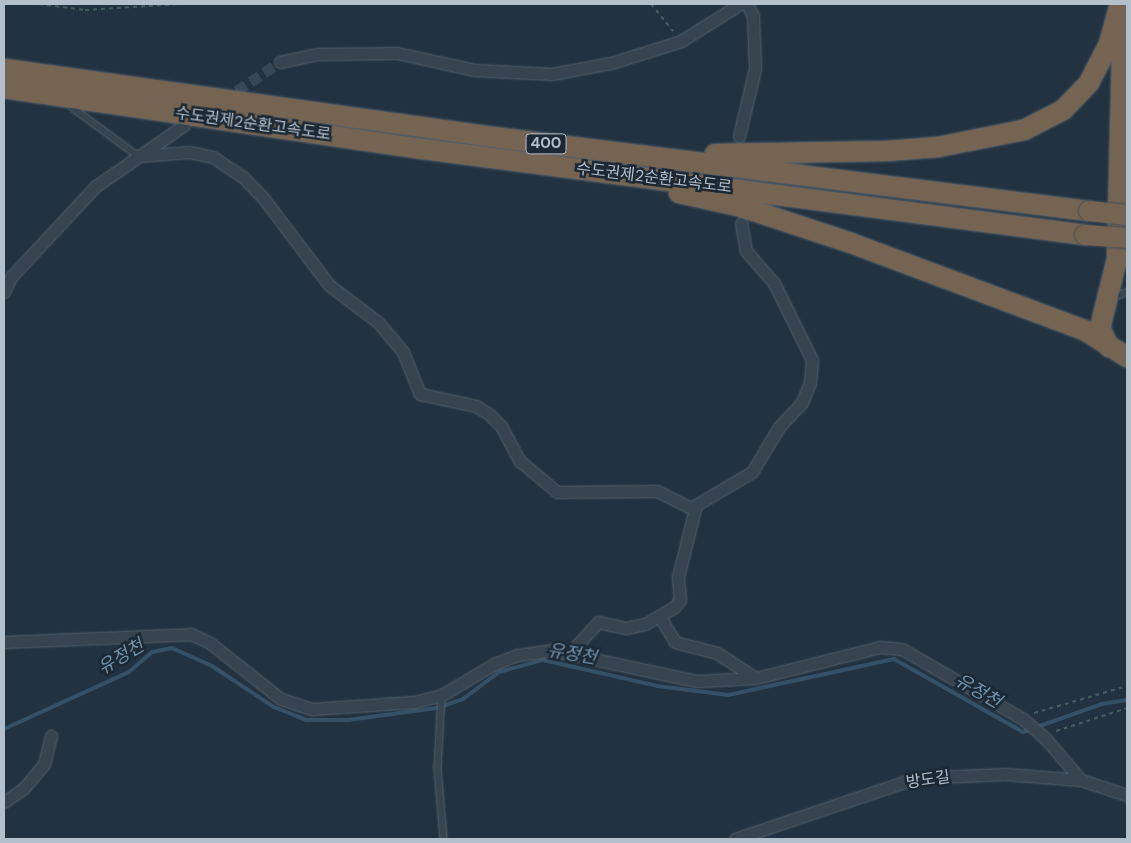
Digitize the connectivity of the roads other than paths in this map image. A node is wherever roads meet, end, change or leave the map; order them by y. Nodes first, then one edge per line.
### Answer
1 (740, 4) edge
2 (747, 4) edge
3 (1120, 4) edge
4 (1124, 4) edge
5 (280, 62) tunnel mouth
6 (4, 69) edge
7 (4, 88) edge
8 (73, 108) dead end
9 (184, 125) dead end
10 (485, 136) junction
11 (739, 136) dead end
12 (138, 156) junction
13 (490, 156) junction
14 (1127, 215) edge
15 (741, 223) dead end
16 (1127, 238) edge
17 (4, 292) edge
18 (1127, 292) edge
19 (1105, 306) junction
20 (1109, 347) junction
21 (1127, 357) edge
22 (693, 509) junction
23 (660, 617) junction
24 (4, 642) edge
25 (570, 653) junction
26 (756, 678) junction
27 (442, 695) junction
28 (52, 736) dead end
29 (1080, 780) junction
30 (1127, 795) edge
31 (4, 802) edge
32 (444, 839) edge
33 (735, 839) edge

1 - 5 street
2 - 11 street
3 - 10 highway
4 - 19 highway
6 - 10 highway, 수도권제2순환고속도로 / 400
7 - 13 highway, 수도권제2순환고속도로 / 400
8 - 12 lane
9 - 12 street
10 - 14 highway, 수도권제2순환고속도로 / 400, bridge
12 - 17 street
12 - 22 street
13 - 16 highway, 수도권제2순환고속도로 / 400, bridge
13 - 20 highway
15 - 22 street
18 - 19 lane
19 - 20 highway
20 - 21 highway
22 - 23 street
23 - 25 street
23 - 26 street
24 - 27 street
25 - 26 street
25 - 27 street
26 - 29 street
27 - 32 lane
28 - 31 street
29 - 30 street, 방도길
29 - 33 street, 방도길

